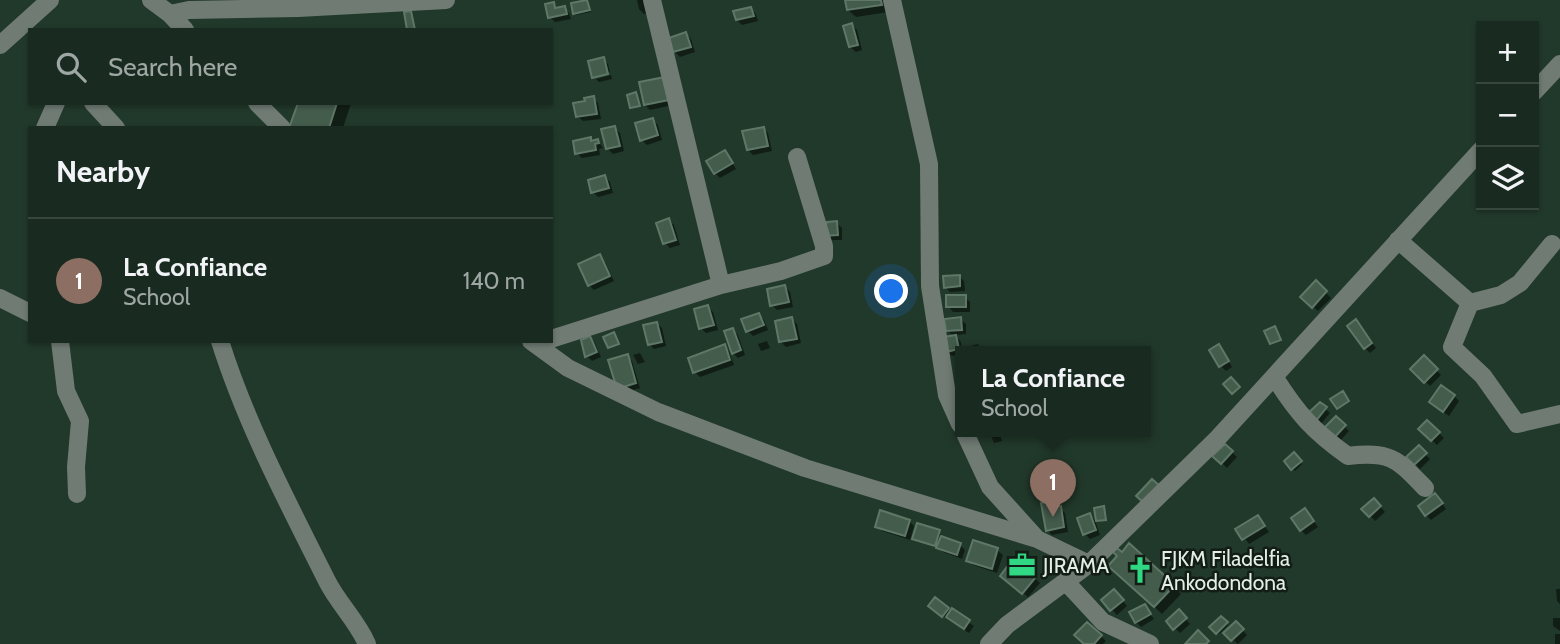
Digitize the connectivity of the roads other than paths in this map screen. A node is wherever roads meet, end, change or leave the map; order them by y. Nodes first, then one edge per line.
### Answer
1 (50, 0) edge
2 (151, 0) edge
3 (205, 0) edge
4 (446, 0) edge
5 (652, 0) edge
6 (892, 0) edge
7 (190, 10) junction
8 (170, 14) junction
9 (29, 28) edge
10 (183, 28) edge
11 (26, 32) edge
12 (0, 45) edge
13 (1560, 64) edge
14 (1539, 87) edge
15 (55, 105) edge
16 (95, 105) edge
17 (259, 105) edge
18 (46, 126) edge
19 (114, 126) edge
20 (280, 126) edge
21 (1476, 155) edge
22 (797, 157) dead end
23 (1398, 240) junction
24 (1552, 244) dead end
25 (721, 285) junction
26 (0, 298) edge
27 (1470, 303) junction
28 (28, 312) edge
29 (553, 338) edge
30 (60, 343) edge
31 (221, 343) edge
32 (542, 343) edge
33 (1275, 377) junction
34 (955, 413) edge
35 (1560, 414) edge
36 (967, 437) edge
37 (1425, 488) dead end
38 (77, 494) dead end
39 (1037, 539) junction
40 (1089, 564) junction
41 (1066, 582) junction
42 (367, 644) edge
43 (989, 644) edge
44 (1150, 644) edge

1 - 9 street
2 - 8 street
3 - 7 street
4 - 7 street
5 - 25 street
6 - 34 street
7 - 8 street
8 - 10 street
11 - 12 street
13 - 14 street
15 - 18 street
16 - 19 street
17 - 20 street
21 - 23 street
22 - 25 street
23 - 27 street
23 - 33 street
24 - 27 street
25 - 29 street
26 - 28 street
27 - 35 street
30 - 38 street
31 - 42 street
32 - 39 street
33 - 37 street
33 - 40 street
36 - 39 street
39 - 40 street
40 - 41 street
41 - 43 street
41 - 44 street

